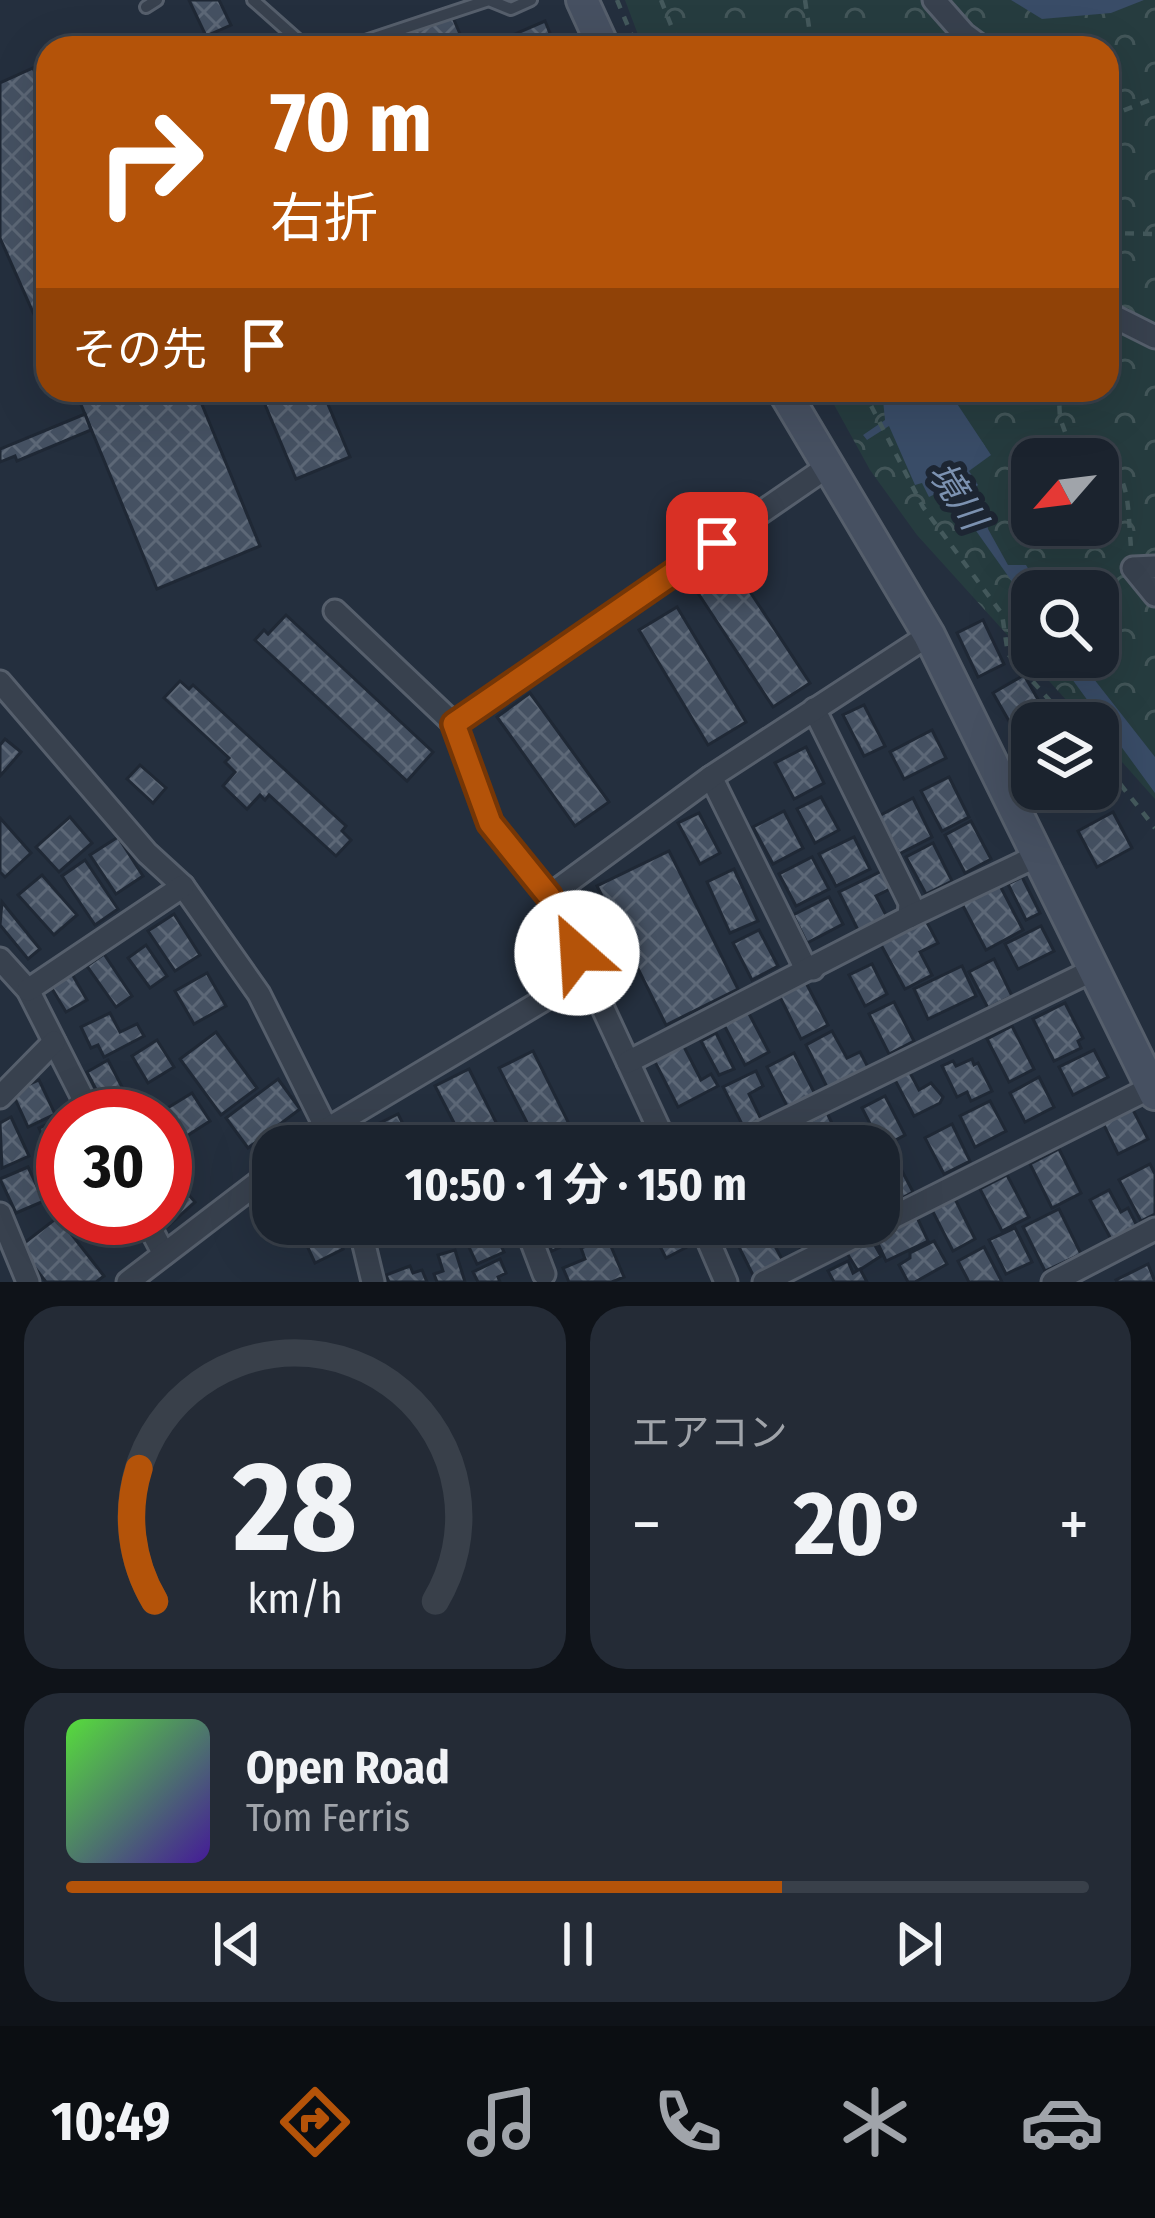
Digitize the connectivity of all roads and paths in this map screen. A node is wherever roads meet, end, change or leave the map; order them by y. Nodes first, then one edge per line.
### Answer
1 (253, 0) edge
2 (531, 0) edge
3 (582, 0) edge
4 (617, 0) edge
5 (661, 0) edge
6 (805, 0) edge
7 (934, 0) edge
8 (294, 36) edge
9 (380, 36) edge
10 (598, 36) edge
11 (632, 36) edge
12 (675, 36) edge
13 (815, 36) edge
14 (967, 36) edge
15 (1155, 98) edge
16 (1119, 112) edge
17 (1119, 233) edge
18 (1155, 234) edge
19 (1119, 319) edge
20 (1155, 338) edge
21 (790, 402) edge
22 (869, 402) edge
23 (1059, 402) edge
24 (830, 466) junction
25 (1144, 567) edge
26 (1155, 595) edge
27 (334, 611) dead end
28 (929, 635) junction
29 (0, 682) edge
30 (1051, 702) edge
31 (814, 709) junction
32 (454, 724) junction
33 (711, 777) junction
34 (1119, 783) edge
35 (1155, 828) edge
36 (1039, 855) junction
37 (183, 886) junction
38 (549, 896) junction
39 (909, 917) junction
40 (0, 958) edge
41 (813, 969) junction
42 (1095, 969) junction
43 (586, 974) junction
44 (28, 990) junction
45 (53, 1042) junction
46 (628, 1062) junction
47 (78, 1089) edge
48 (1153, 1091) edge
49 (0, 1097) edge
50 (326, 1125) edge
51 (351, 1125) edge
52 (653, 1125) edge
53 (776, 1125) edge
54 (252, 1187) edge
55 (0, 1214) edge
56 (1155, 1229) edge
57 (160, 1245) edge
58 (364, 1245) edge
59 (533, 1245) edge
60 (710, 1245) edge
61 (164, 1254) junction
62 (544, 1274) dead end
63 (28, 1282) edge
64 (128, 1282) edge
65 (374, 1282) edge
66 (726, 1282) edge
67 (764, 1282) edge
68 (1053, 1282) edge

1 - 8 lane
2 - 9 lane
3 - 10 street
4 - 11 path
5 - 12 path
6 - 13 path
7 - 14 street
15 - 16 path
17 - 18 path
19 - 20 street
21 - 24 street
22 - 30 path
23 - 25 path
24 - 28 street
24 - 32 street
25 - 26 street
27 - 32 street
28 - 31 street
28 - 36 street
29 - 37 street
31 - 33 street
31 - 39 street
32 - 38 street
33 - 38 street
33 - 41 street
34 - 35 path
36 - 39 street
36 - 42 street
37 - 44 street
37 - 50 street
38 - 43 street
39 - 41 street
40 - 44 street
41 - 46 street
42 - 48 street
42 - 53 street
43 - 46 street
43 - 51 street
44 - 45 street
45 - 47 street
45 - 49 street
46 - 52 street
48 - 67 street
54 - 61 street
55 - 63 street
56 - 68 street
57 - 61 street
58 - 65 street
59 - 62 street
60 - 66 street
61 - 64 street

